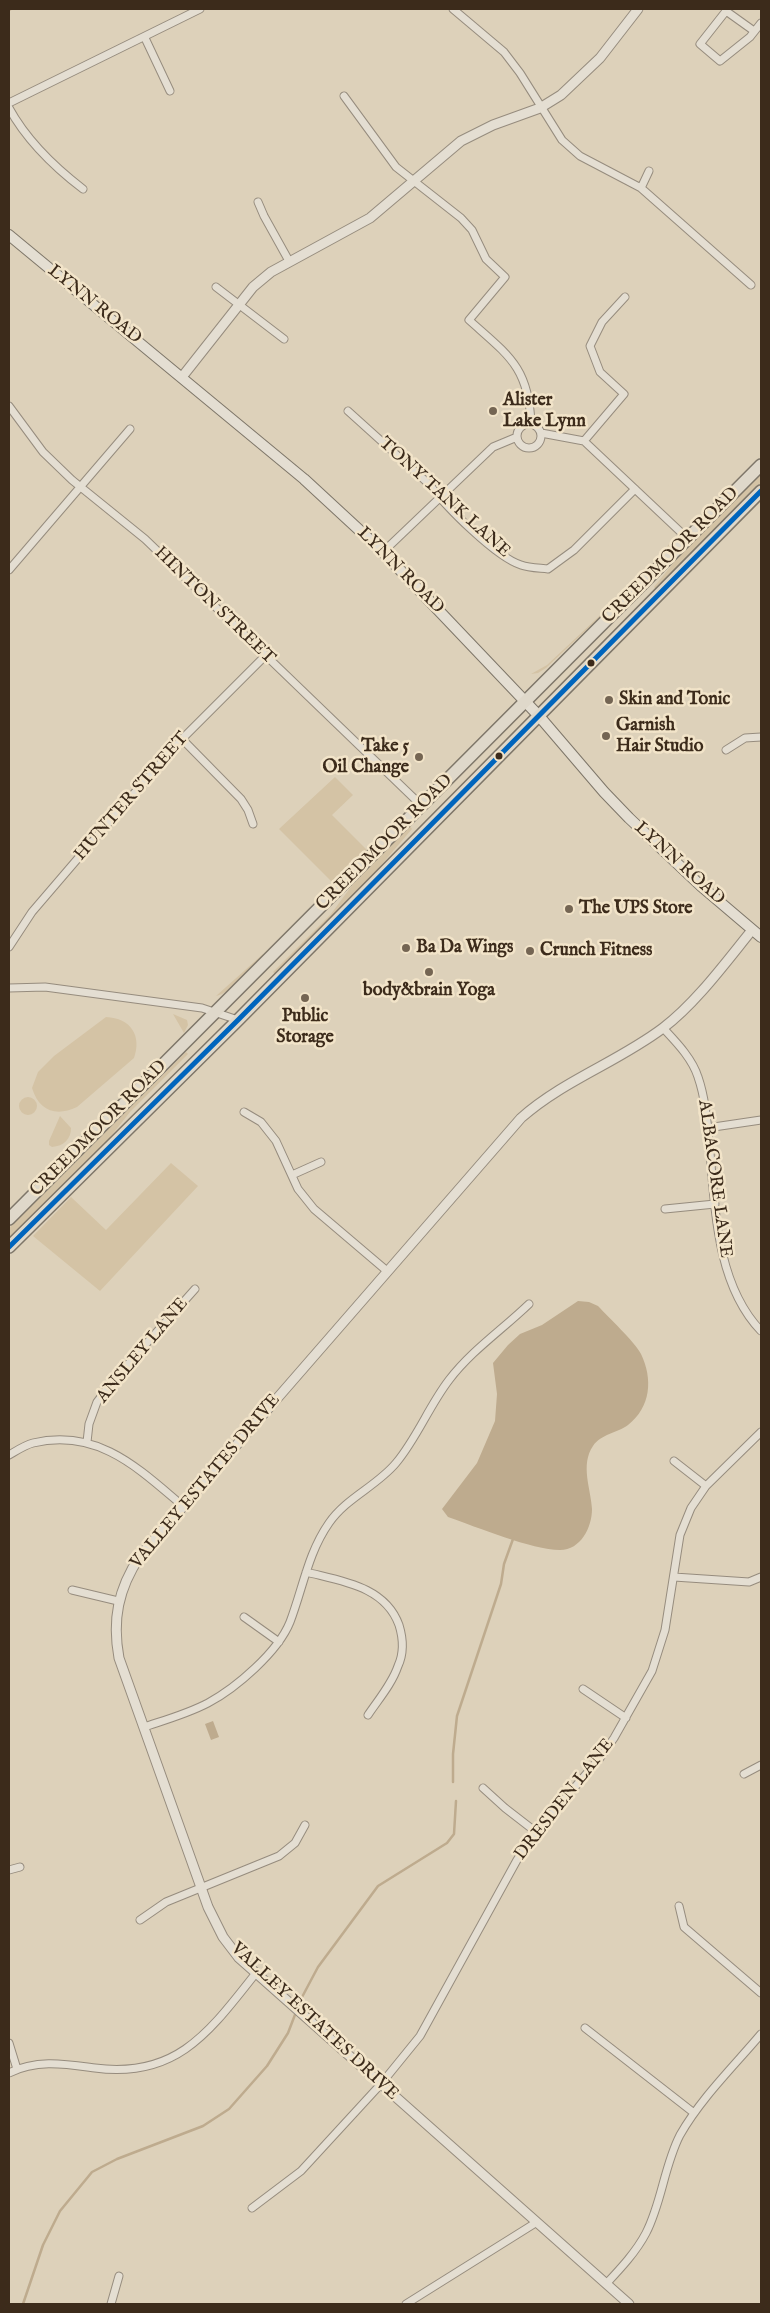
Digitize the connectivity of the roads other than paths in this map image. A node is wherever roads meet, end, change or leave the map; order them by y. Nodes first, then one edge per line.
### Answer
1 (200, 9) edge
2 (452, 9) edge
3 (638, 9) edge
4 (761, 23) edge
5 (754, 31) junction
6 (144, 38) junction
7 (170, 91) dead end
8 (344, 96) dead end
9 (9, 103) edge
10 (9, 108) edge
11 (540, 108) junction
12 (650, 171) dead end
13 (412, 181) junction
14 (641, 188) junction
15 (83, 189) dead end
16 (258, 202) dead end
17 (9, 235) edge
18 (290, 261) junction
19 (750, 285) dead end
20 (216, 288) dead end
21 (625, 297) dead end
22 (239, 304) junction
23 (284, 339) dead end
24 (182, 377) junction
25 (9, 406) edge
26 (348, 411) dead end
27 (531, 424) junction
28 (130, 429) dead end
29 (540, 433) junction
30 (517, 437) junction
31 (584, 441) junction
32 (761, 466) edge
33 (81, 488) junction
34 (635, 489) junction
35 (761, 491) edge
36 (440, 498) junction
37 (688, 539) junction
38 (383, 552) junction
39 (9, 570) edge
40 (265, 656) junction
41 (526, 702) junction
42 (539, 716) junction
43 (761, 737) edge
44 (182, 739) junction
45 (726, 750) dead end
46 (422, 806) junction
47 (253, 824) dead end
48 (752, 930) junction
49 (761, 937) edge
50 (9, 947) edge
51 (9, 988) edge
52 (217, 1012) junction
53 (238, 1020) junction
54 (663, 1028) junction
55 (244, 1112) dead end
56 (761, 1120) edge
57 (708, 1128) junction
58 (321, 1162) dead end
59 (292, 1175) junction
60 (715, 1204) junction
61 (665, 1209) dead end
62 (9, 1219) edge
63 (9, 1247) edge
64 (387, 1271) junction
65 (195, 1289) dead end
66 (529, 1304) dead end
67 (761, 1331) edge
68 (761, 1432) edge
69 (86, 1442) junction
70 (9, 1455) edge
71 (674, 1461) dead end
72 (706, 1486) junction
73 (182, 1506) junction
74 (306, 1572) junction
75 (674, 1577) junction
76 (761, 1577) edge
77 (72, 1590) dead end
78 (118, 1601) junction
79 (244, 1617) dead end
80 (279, 1642) junction
81 (583, 1689) dead end
82 (368, 1716) dead end
83 (626, 1718) junction
84 (144, 1727) junction
85 (761, 1765) edge
86 (744, 1774) dead end
87 (483, 1788) dead end
88 (305, 1825) dead end
89 (536, 1832) junction
90 (20, 1867) dead end
91 (9, 1870) edge
92 (202, 1888) junction
93 (679, 1906) dead end
94 (140, 1920) dead end
95 (256, 1973) junction
96 (761, 1993) edge
97 (585, 2028) dead end
98 (761, 2034) edge
99 (9, 2043) edge
100 (17, 2069) junction
101 (9, 2073) edge
102 (381, 2084) junction
103 (694, 2114) junction
104 (252, 2208) dead end
105 (537, 2222) junction
106 (119, 2276) dead end
107 (606, 2284) junction
108 (110, 2304) edge
109 (406, 2304) edge
110 (629, 2304) edge

1 - 6 street
2 - 11 street
3 - 11 street
4 - 5 street
5 - 5 street
6 - 7 street
6 - 9 street
8 - 13 street
10 - 15 street
11 - 13 street
11 - 14 street
12 - 14 street
13 - 18 street
13 - 27 street
14 - 19 street
16 - 18 street
17 - 24 main road, LYNN ROAD
18 - 22 street
20 - 22 street
21 - 31 street
22 - 23 street
22 - 24 street
24 - 38 main road, LYNN ROAD
25 - 33 street, HINTON STREET
26 - 36 street, TONY TANK LANE
27 - 29 street
27 - 30 street
28 - 33 street
29 - 30 street
29 - 31 street
30 - 36 street
31 - 34 street
32 - 37 main road, CREEDMOOR ROAD
33 - 39 street
33 - 40 street, HINTON STREET
34 - 36 street, TONY TANK LANE
34 - 37 street
35 - 42 main road, CREEDMOOR ROAD
36 - 38 street
37 - 41 main road, CREEDMOOR ROAD
38 - 41 main road, LYNN ROAD
40 - 44 street, HUNTER STREET
40 - 46 street, HINTON STREET
41 - 42 main road, LYNN ROAD
41 - 46 main road, CREEDMOOR ROAD
42 - 48 main road, LYNN ROAD
42 - 53 main road, CREEDMOOR ROAD
43 - 45 street
44 - 47 street
44 - 50 street, HUNTER STREET
46 - 52 main road, CREEDMOOR ROAD
48 - 49 main road, LYNN ROAD
48 - 54 street, VALLEY ESTATES DRIVE
51 - 52 street
52 - 53 street
52 - 62 main road, CREEDMOOR ROAD
53 - 63 main road, CREEDMOOR ROAD
54 - 57 street, ALBACORE LANE
54 - 64 street, VALLEY ESTATES DRIVE
55 - 59 street
56 - 57 street
57 - 60 street, ALBACORE LANE
58 - 59 street
59 - 64 street
60 - 61 street
60 - 67 street, ALBACORE LANE
64 - 73 street, VALLEY ESTATES DRIVE
65 - 69 street, ANSLEY LANE
66 - 74 street
68 - 72 street, DRESDEN LANE
69 - 70 street
69 - 73 street
71 - 72 street
72 - 75 street, DRESDEN LANE
73 - 78 street, VALLEY ESTATES DRIVE
74 - 80 street
74 - 82 street
75 - 76 street
75 - 83 street, DRESDEN LANE
77 - 78 street
78 - 84 street, VALLEY ESTATES DRIVE
79 - 80 street
80 - 84 street
81 - 83 street
83 - 89 street, DRESDEN LANE
84 - 92 street, VALLEY ESTATES DRIVE
85 - 86 street
87 - 89 street
88 - 92 street
89 - 102 street, DRESDEN LANE
90 - 91 street
92 - 94 street
92 - 95 street, VALLEY ESTATES DRIVE
93 - 96 street
95 - 100 street
95 - 102 street, VALLEY ESTATES DRIVE
97 - 103 street
98 - 103 street
99 - 100 street
100 - 101 street
102 - 104 street, DRESDEN LANE
102 - 105 street, VALLEY ESTATES DRIVE
103 - 107 street
105 - 107 street, VALLEY ESTATES DRIVE
105 - 109 street
106 - 108 street
107 - 110 street, VALLEY ESTATES DRIVE

